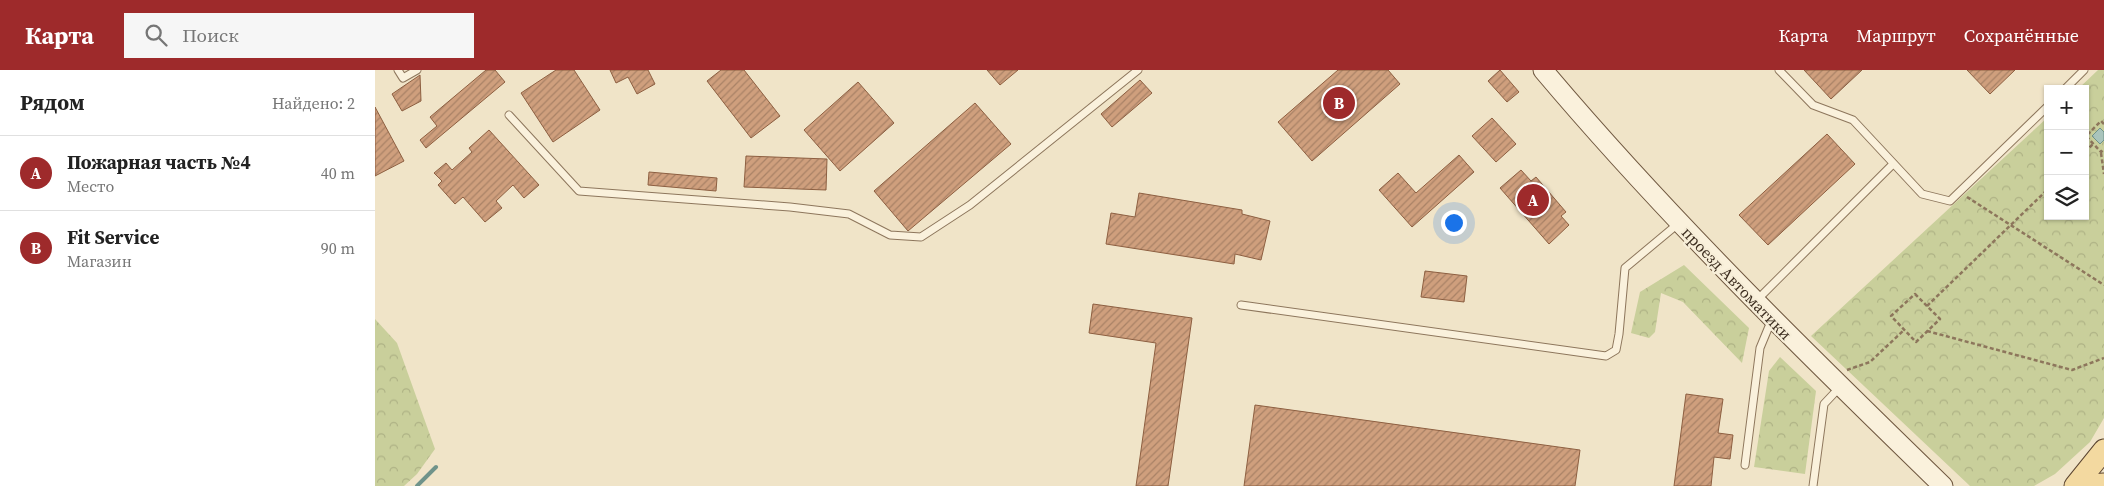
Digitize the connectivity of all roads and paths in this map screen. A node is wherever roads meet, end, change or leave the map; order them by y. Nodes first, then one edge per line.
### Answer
1 (398, 70) edge
2 (417, 70) edge
3 (1138, 70) edge
4 (1543, 70) edge
5 (1779, 70) edge
6 (2084, 70) edge
7 (2069, 85) edge
8 (2044, 110) edge
9 (509, 115) dead end
10 (2104, 124) edge
11 (2093, 144) junction
12 (2089, 148) edge
13 (2103, 151) edge
14 (1893, 164) junction
15 (2104, 174) edge
16 (1959, 192) junction
17 (2044, 193) edge
18 (1679, 223) junction
19 (2011, 225) junction
20 (2104, 285) edge
21 (1755, 302) junction
22 (1241, 305) dead end
23 (1927, 306) junction
24 (1772, 319) junction
25 (1904, 330) junction
26 (1927, 331) junction
27 (2104, 358) edge
28 (1834, 381) junction
29 (2104, 450) edge
30 (1745, 465) dead end
31 (2104, 484) edge
32 (1813, 486) edge
33 (1943, 486) edge
34 (2076, 486) edge

1 - 2 lane
3 - 9 lane
4 - 18 main road, проезд Автоматики
5 - 14 lane
6 - 7 lane
8 - 16 lane
10 - 11 path
11 - 12 path
11 - 13 path
13 - 15 path
14 - 16 lane
14 - 21 lane
16 - 19 path
17 - 19 path
18 - 21 main road, проезд Автоматики
18 - 22 lane
19 - 20 path
19 - 23 path
21 - 24 main road, проезд Автоматики
23 - 25 path
23 - 26 path
24 - 28 main road, проезд Автоматики
24 - 30 lane
25 - 26 path
25 - 28 path
26 - 27 path
28 - 32 lane
28 - 33 main road, проезд Автоматики
29 - 34 main road
31 - 34 main road

